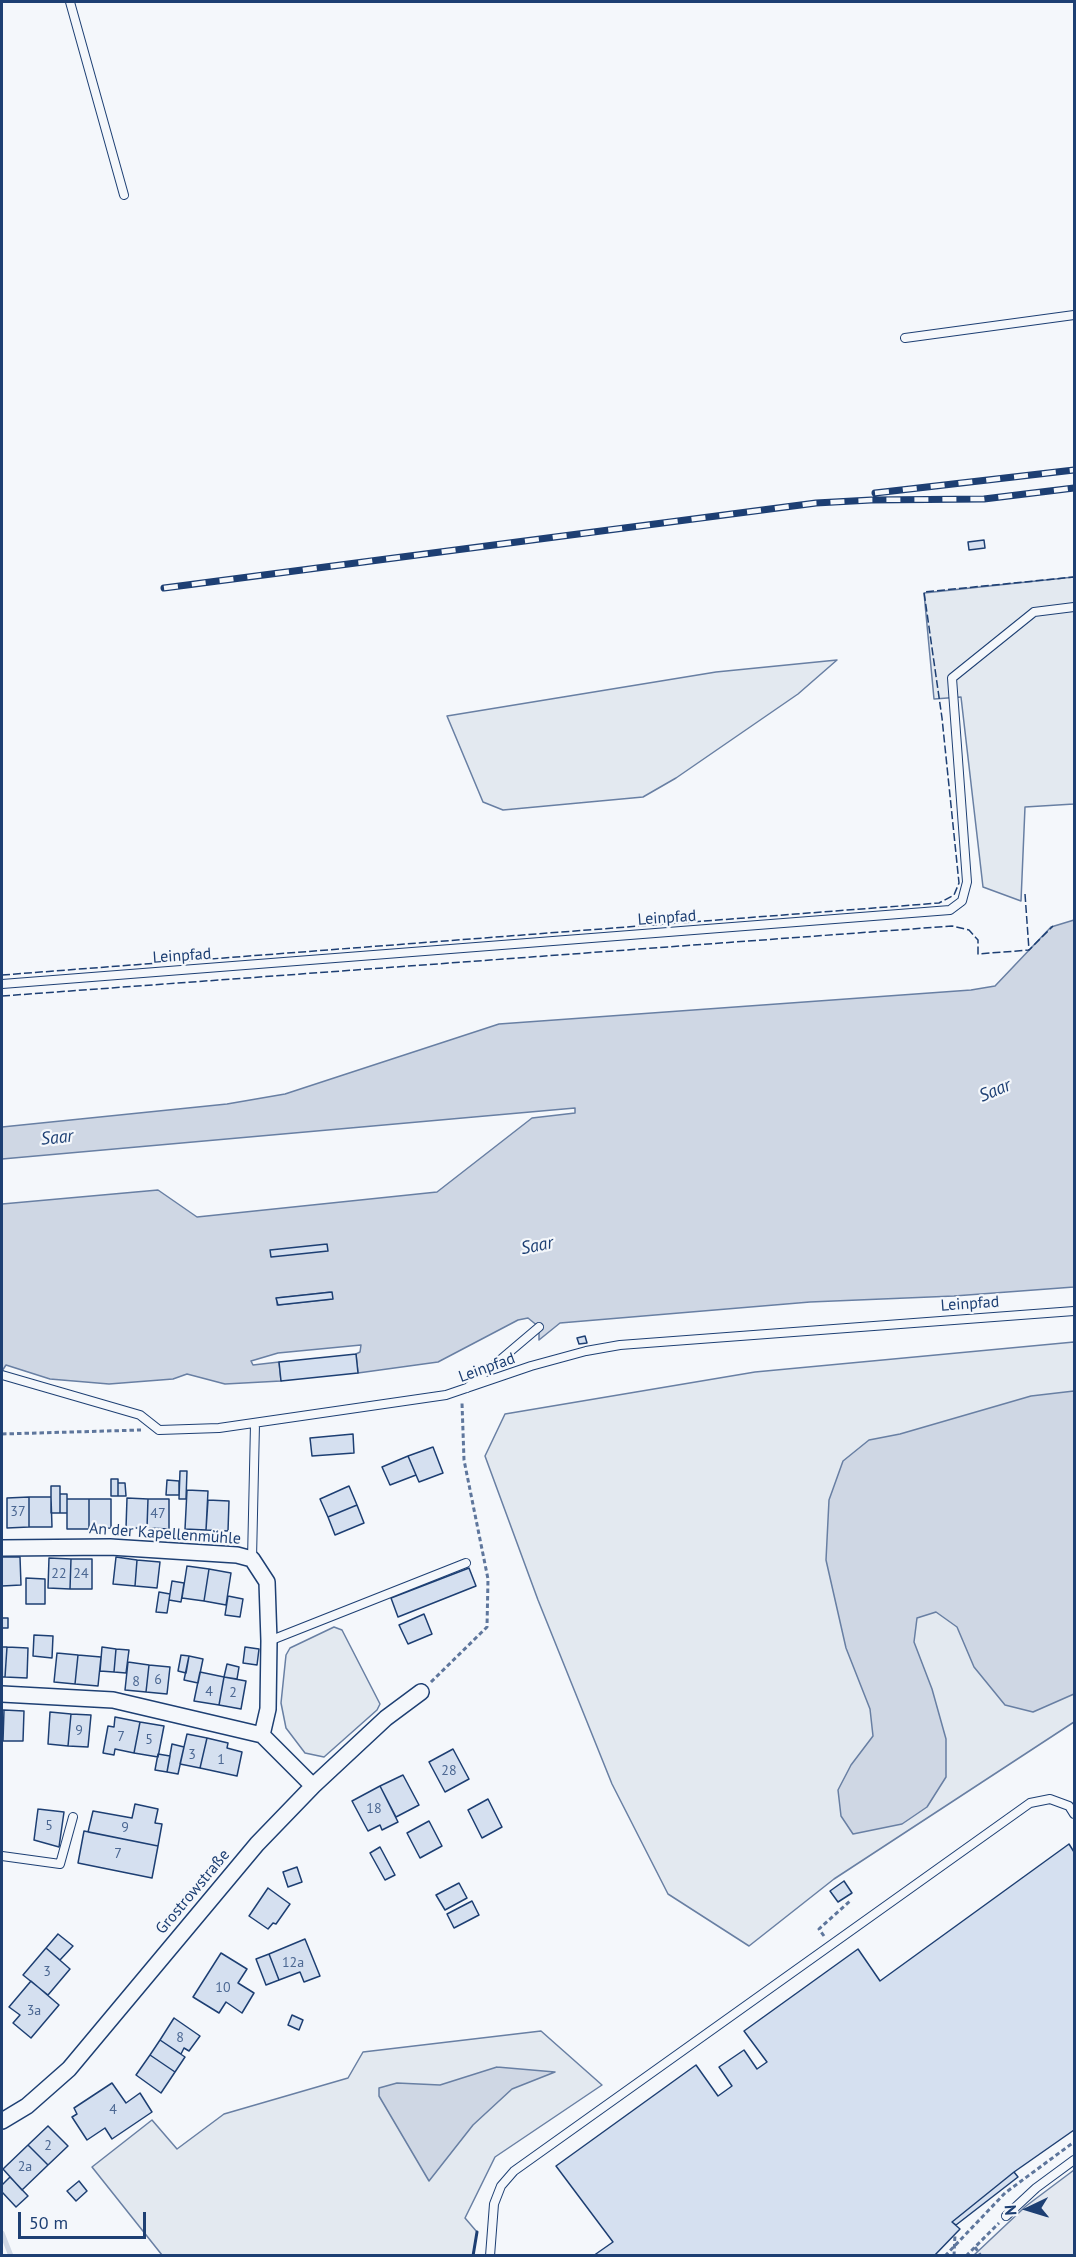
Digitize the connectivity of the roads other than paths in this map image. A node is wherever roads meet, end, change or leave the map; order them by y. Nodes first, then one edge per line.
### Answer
1 (70, 2) edge
2 (124, 195) dead end
3 (1074, 315) edge
4 (905, 338) dead end
5 (1074, 607) edge
6 (2, 984) edge
7 (1074, 1311) edge
8 (539, 1327) dead end
9 (2, 1375) edge
10 (462, 1392) junction
11 (255, 1424) junction
12 (2, 1548) edge
13 (252, 1559) junction
14 (466, 1563) dead end
15 (269, 1641) junction
16 (421, 1692) road end
17 (2, 1694) edge
18 (262, 1735) junction
19 (313, 1786) junction
20 (1074, 1814) edge
21 (73, 1817) dead end
22 (2, 1856) edge
23 (2, 2121) edge
24 (1074, 2160) edge
25 (1006, 2216) road end
26 (490, 2256) edge

1 - 2 lane
3 - 4 lane
5 - 6 lane, Leinpfad
7 - 10 lane, Leinpfad
8 - 10 lane
9 - 11 lane, Leinpfad
10 - 11 lane, Leinpfad
11 - 13 lane
12 - 13 street, An der Kapellenmühle
13 - 15 street, An der Kapellenmühle
14 - 15 lane
15 - 18 street, An der Kapellenmühle
16 - 19 street, Grostrowstraße
17 - 18 street
18 - 19 street
19 - 23 street, Grostrowstraße
20 - 26 lane
21 - 22 lane
24 - 25 lane

